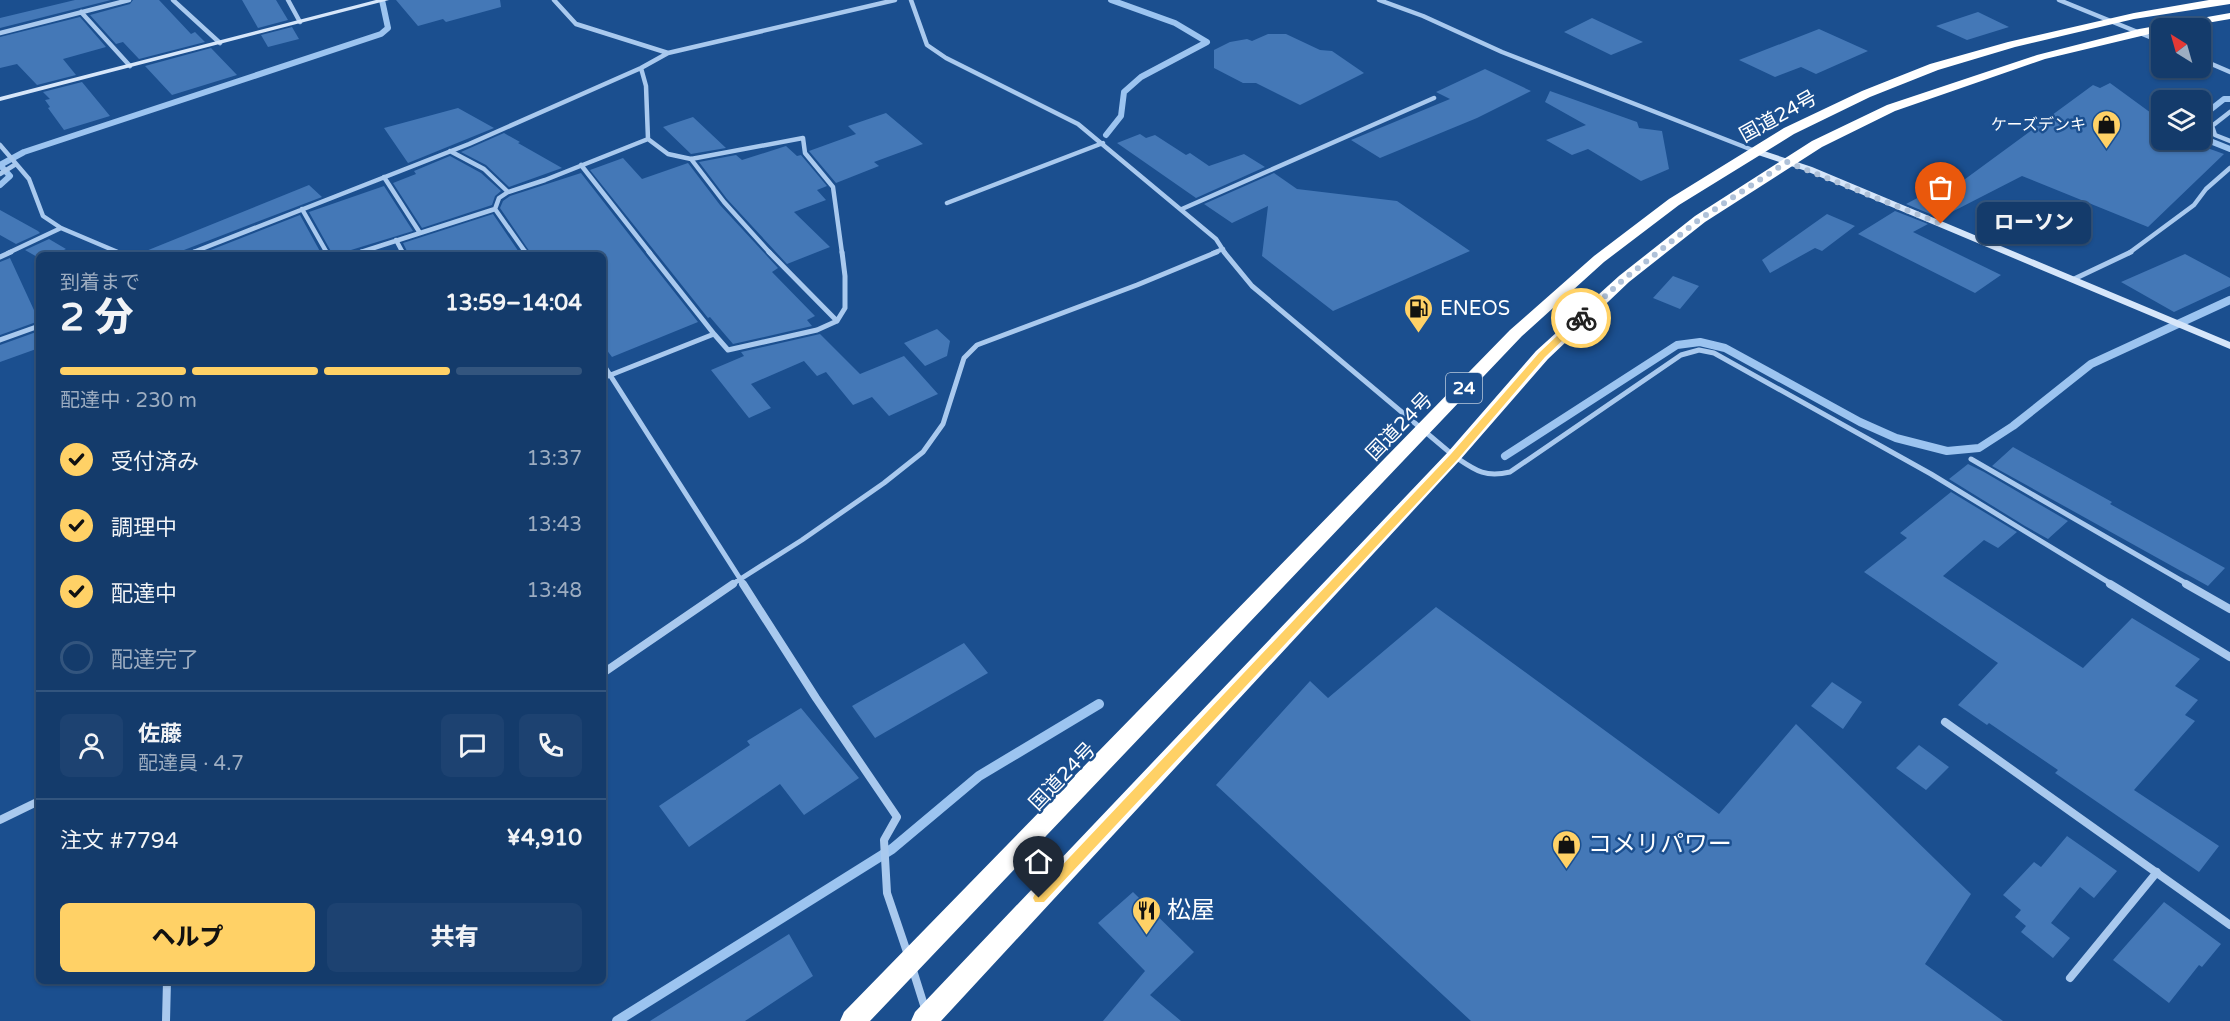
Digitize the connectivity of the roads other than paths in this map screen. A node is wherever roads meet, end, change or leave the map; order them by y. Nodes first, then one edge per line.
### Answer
1 (129, 0) edge
2 (173, 0) edge
3 (288, 0) edge
4 (385, 0) edge
5 (554, 0) edge
6 (895, 0) edge
7 (911, 0) edge
8 (1379, 0) edge
9 (2059, 0) edge
10 (2230, 1) edge
11 (81, 12) junction
12 (2230, 16) edge
13 (300, 22) junction
14 (2111, 22) junction
15 (2139, 32) junction
16 (0, 33) edge
17 (2151, 37) edge
18 (220, 43) junction
19 (668, 52) junction
20 (2211, 64) edge
21 (130, 66) junction
22 (642, 68) junction
23 (2230, 72) edge
24 (1434, 98) dead end
25 (0, 99) edge
26 (2230, 112) edge
27 (648, 139) junction
28 (2230, 141) edge
29 (1103, 143) junction
30 (0, 145) edge
31 (450, 151) junction
32 (1755, 151) junction
33 (691, 159) junction
34 (1787, 162) junction
35 (16, 164) junction
36 (581, 165) junction
37 (2230, 168) edge
38 (0, 174) edge
39 (384, 177) junction
40 (508, 192) junction
41 (947, 203) dead end
42 (302, 208) junction
43 (495, 209) junction
44 (1182, 209) junction
45 (61, 228) junction
46 (420, 233) junction
47 (396, 240) junction
48 (1223, 249) junction
49 (116, 252) edge
50 (193, 252) edge
51 (326, 252) edge
52 (361, 252) edge
53 (402, 252) edge
54 (525, 252) edge
55 (0, 256) edge
56 (2074, 279) junction
57 (837, 321) junction
58 (36, 327) edge
59 (714, 334) junction
60 (0, 340) edge
61 (2230, 346) edge
62 (606, 368) edge
63 (611, 375) junction
64 (606, 377) edge
65 (1424, 431) junction
66 (1454, 456) junction
67 (1971, 459) dead end
68 (740, 579) junction
69 (2230, 609) edge
70 (2230, 657) edge
71 (606, 671) edge
72 (1945, 722) dead end
73 (36, 802) edge
74 (0, 820) edge
75 (2157, 872) junction
76 (2230, 925) edge
77 (911, 962) junction
78 (2070, 978) dead end
79 (167, 984) edge
80 (927, 1020) edge
81 (166, 1021) edge
82 (853, 1021) edge

1 - 11 street
2 - 18 street
3 - 13 street
4 - 13 street
5 - 19 street
6 - 19 street
7 - 29 street
8 - 32 street
9 - 14 street
10 - 14 highway, 国道24号 / 24
11 - 16 street
11 - 21 street
12 - 15 highway, 24
13 - 18 street
14 - 15 street
14 - 32 highway, 国道24号 / 24
15 - 17 street
15 - 34 highway, 24
18 - 21 street
19 - 22 street
20 - 23 street
21 - 25 street
22 - 27 street
22 - 31 street
24 - 44 street
26 - 28 street
27 - 33 street
27 - 36 street
29 - 41 street
29 - 44 street
30 - 35 street
31 - 39 street
31 - 40 street
32 - 34 street
32 - 65 highway, 国道24号 / 24
33 - 57 street
33 - 57 street
34 - 56 street
34 - 66 highway, 24
35 - 38 street
35 - 45 street
36 - 40 street
36 - 59 street
37 - 56 street
39 - 42 street
39 - 46 street
40 - 43 street
42 - 50 street
42 - 51 street
43 - 46 street
43 - 54 street
44 - 48 street
45 - 49 street
45 - 55 street
46 - 47 street
47 - 52 street
47 - 53 street
48 - 65 street
48 - 68 street
56 - 61 street
57 - 59 street
58 - 60 street
59 - 63 street
62 - 63 street
63 - 64 street
63 - 68 street
65 - 66 street
65 - 77 highway, 国道24号 / 24
66 - 70 street
66 - 80 highway, 24
67 - 69 street
68 - 71 street
68 - 77 street
72 - 75 street
73 - 74 street
75 - 76 street
75 - 78 street
77 - 80 street
77 - 82 highway, 国道24号 / 24
79 - 81 street

